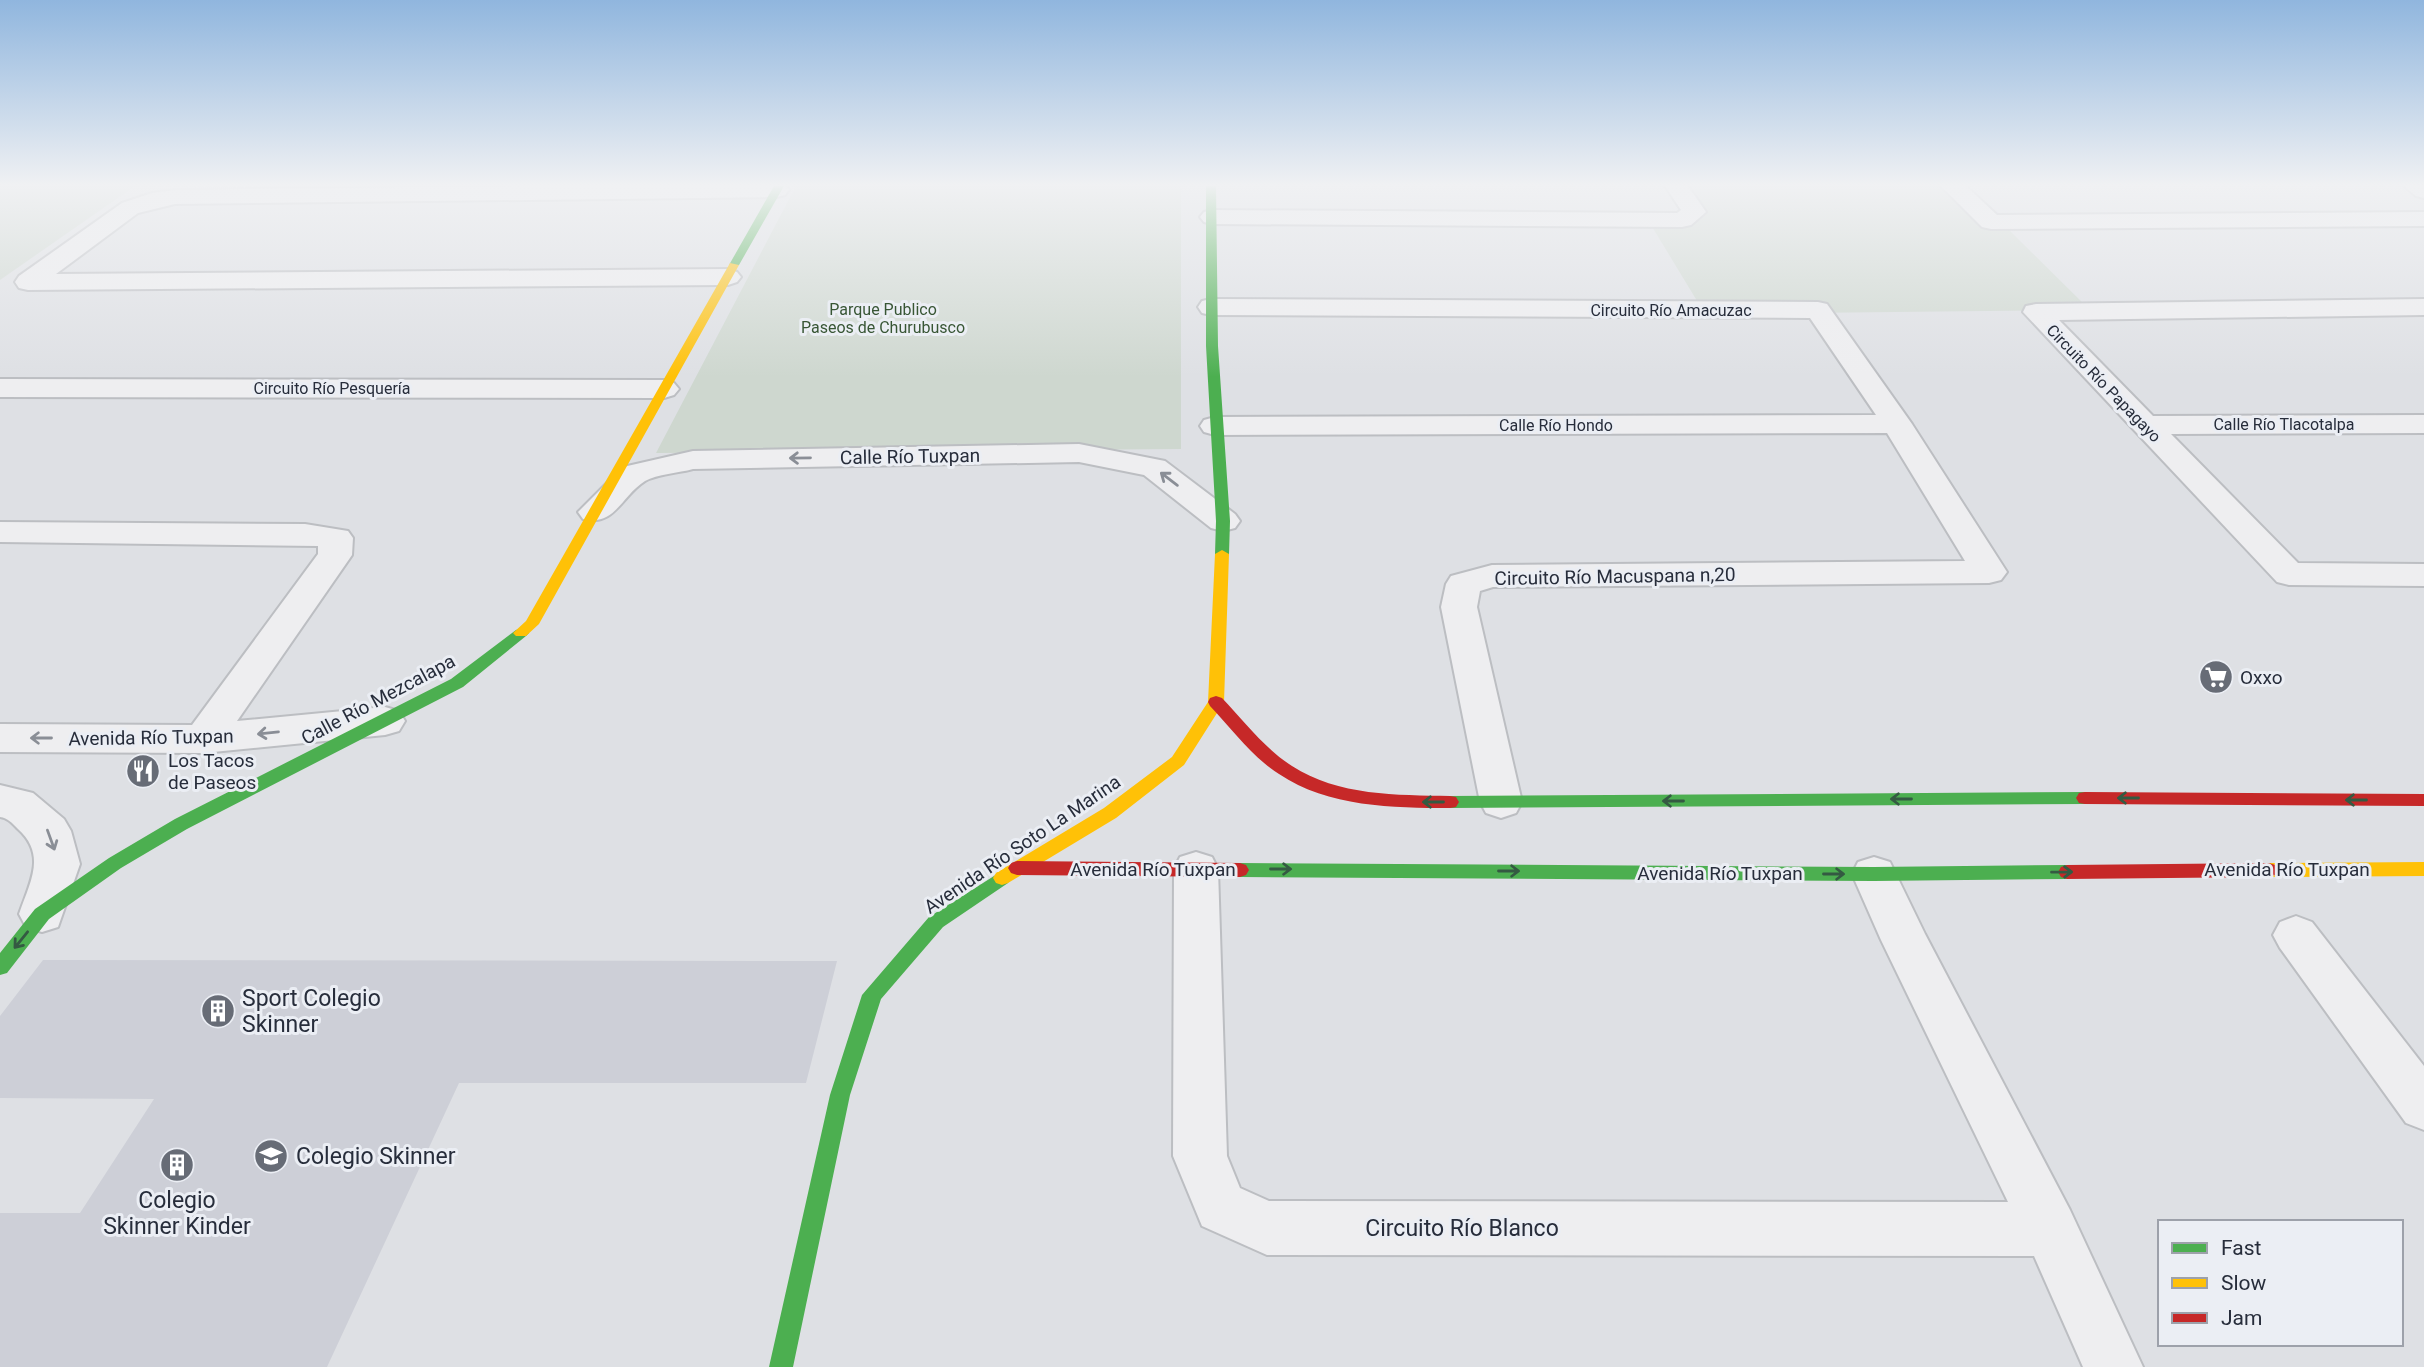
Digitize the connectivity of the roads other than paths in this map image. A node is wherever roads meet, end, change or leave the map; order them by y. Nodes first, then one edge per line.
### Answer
1 (72, 250) edge
2 (743, 250) edge
3 (1212, 250) edge
4 (728, 276) junction
5 (1211, 307) junction
6 (2424, 307) edge
7 (0, 388) edge
8 (664, 389) junction
9 (1896, 424) junction
10 (2424, 424) edge
11 (2145, 425) junction
12 (1215, 426) junction
13 (595, 512) junction
14 (1223, 520) junction
15 (0, 532) edge
16 (1989, 572) joint
17 (2424, 575) edge
18 (1216, 702) junction
19 (385, 721) junction
20 (0, 738) edge
21 (203, 739) junction
22 (0, 800) edge
23 (2424, 800) edge
24 (1501, 802) junction
25 (1017, 868) junction
26 (1196, 869) junction
27 (2424, 869) edge
28 (1874, 874) junction
29 (43, 914) junction
30 (2296, 935) dead end
31 (0, 967) edge
32 (2424, 1105) edge
33 (2050, 1229) junction
34 (781, 1367) edge
35 (2113, 1367) edge

1 - 4 street
2 - 4 street, Calle Río Mezcalapa
3 - 5 street
4 - 8 street, Calle Río Mezcalapa
5 - 9 street, Circuito Río Amacuzac
5 - 12 street
6 - 11 street, Circuito Río Papagayo
7 - 8 street, Circuito Río Pesquería
8 - 13 street, Calle Río Mezcalapa
9 - 12 street, Calle Río Hondo
9 - 16 street, Circuito Río Amacuzac
10 - 11 street, Calle Río Tlacotalpa
11 - 17 street, Circuito Río Papagayo
12 - 14 street
14 -> 13 street, Calle Río Tuxpan
13 - 19 street, Calle Río Mezcalapa
14 - 18 street
15 - 21 street
16 - 24 street, Circuito Río Macuspana n,20
24 -> 18 street
18 - 25 street, Avenida Río Soto La Marina
19 -> 21 street, Avenida Río Tuxpan
19 - 29 street, Calle Río Mezcalapa
21 -> 20 street, Avenida Río Tuxpan
22 -> 29 street
23 -> 24 street
25 - 26 street, Avenida Río Tuxpan
25 - 34 street, Avenida Río Soto La Marina
26 -> 28 street, Avenida Río Tuxpan
26 - 33 street, Circuito Río Blanco
28 -> 27 street, Avenida Río Tuxpan
28 - 33 street
29 -> 31 street, Calle Río Mezcalapa
30 - 32 street
33 - 35 street

